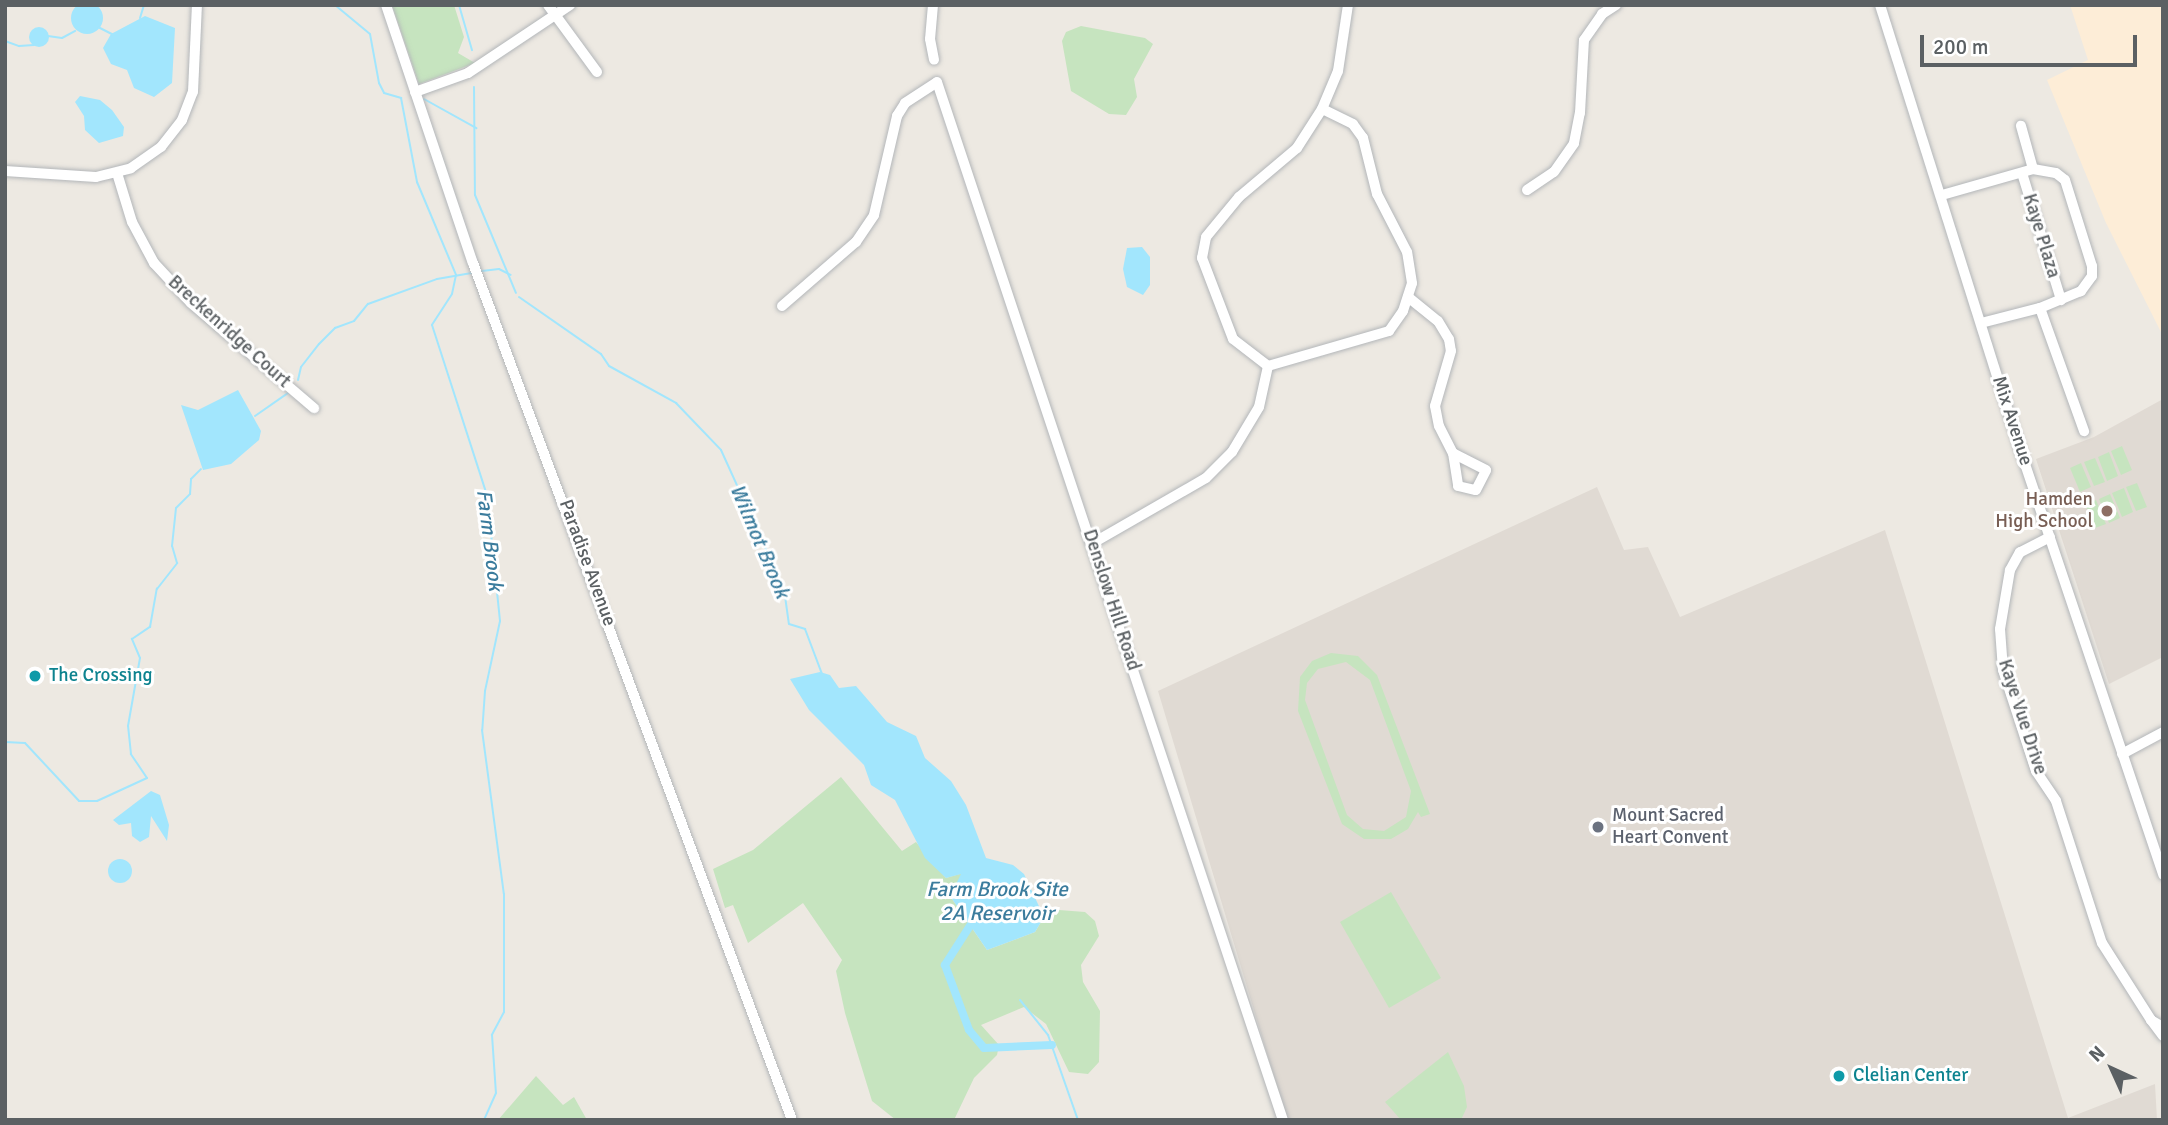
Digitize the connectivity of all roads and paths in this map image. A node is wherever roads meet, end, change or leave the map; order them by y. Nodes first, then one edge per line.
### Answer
1 (197, 5) edge
2 (386, 5) edge
3 (548, 5) edge
4 (570, 5) edge
5 (933, 5) edge
6 (1349, 5) edge
7 (1616, 5) edge
8 (1880, 5) edge
9 (552, 17) junction
10 (934, 60) dead end
11 (597, 72) dead end
12 (415, 92) junction
13 (1322, 109) junction
14 (2021, 126) dead end
15 (2033, 169) junction
16 (5, 171) edge
17 (117, 173) junction
18 (2022, 173) junction
19 (1527, 190) dead end
20 (1942, 195) junction
21 (1408, 297) junction
22 (2061, 300) junction
23 (782, 306) dead end
24 (2040, 308) junction
25 (1981, 323) junction
26 (1268, 366) junction
27 (314, 408) dead end
28 (2084, 431) dead end
29 (1453, 453) dead end
30 (2050, 537) junction
31 (1093, 543) junction
32 (2163, 732) edge
33 (2122, 754) junction
34 (2163, 875) edge
35 (2151, 1020) junction
36 (2163, 1027) edge
37 (2163, 1036) edge
38 (792, 1120) edge
39 (1283, 1120) edge

1 - 17 street
2 - 12 street, Paradise Avenue
3 - 9 street
4 - 9 street
5 - 10 street
6 - 13 street
7 - 19 street
8 - 20 street, Mix Avenue
9 - 11 street
9 - 12 street
12 - 38 street, Paradise Avenue
13 - 21 street
13 - 26 street
14 - 15 street
15 - 18 street
15 - 22 street, Kaye Plaza
16 - 17 street
17 - 27 street, Breckenridge Court
18 - 20 street
18 - 22 street, Kaye Plaza
20 - 25 street, Mix Avenue
21 - 26 street
21 - 29 street
22 - 24 street, Kaye Plaza
23 - 31 street, Denslow Hill Road
24 - 25 street, Kaye Plaza
24 - 28 street
25 - 30 street, Mix Avenue
26 - 31 street
30 - 33 street, Mix Avenue
30 - 35 street, Kaye Vue Drive
31 - 39 street, Denslow Hill Road
32 - 33 street
33 - 34 street, Mix Avenue
35 - 36 street, Kaye Vue Drive
35 - 37 street, Kaye Vue Drive

